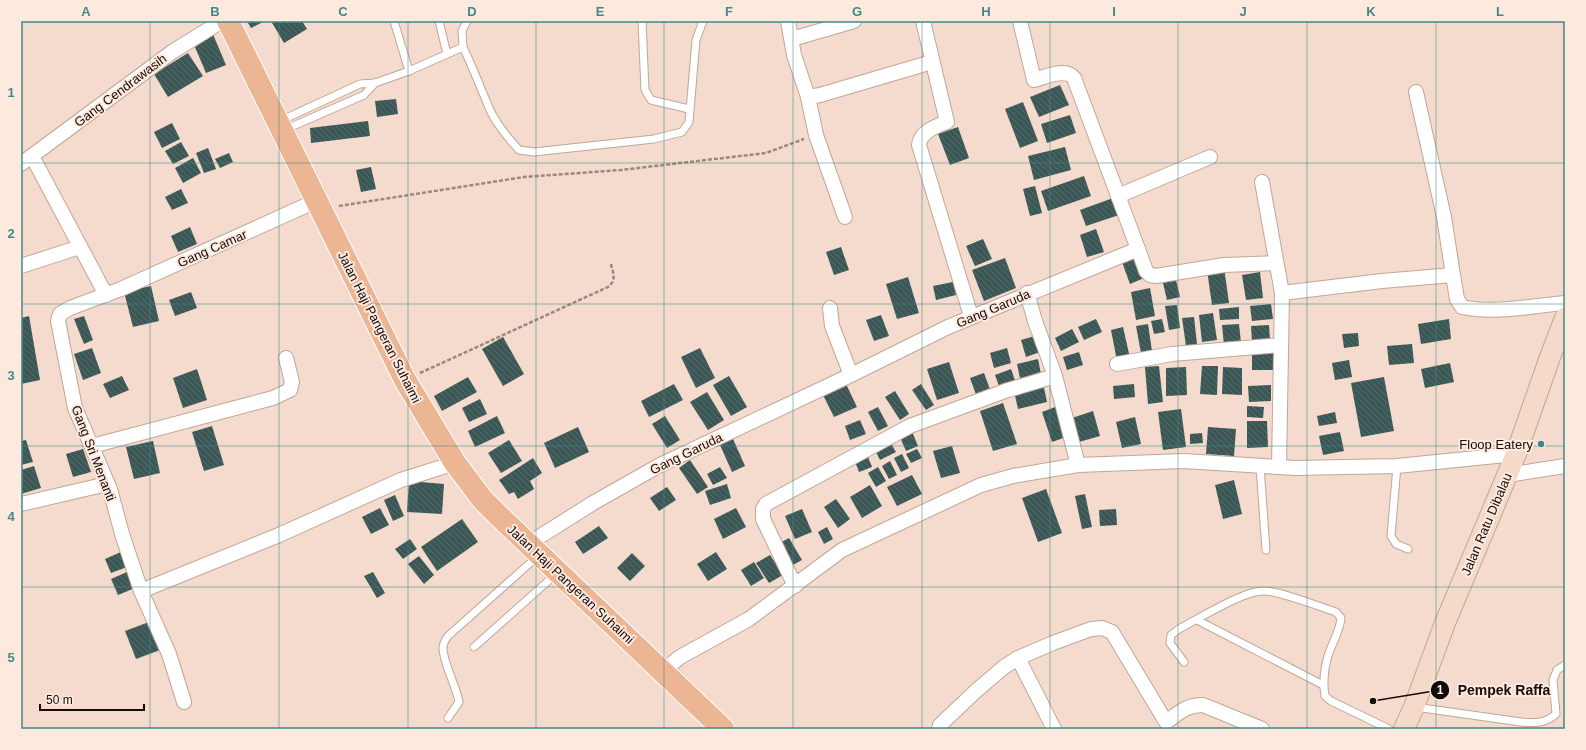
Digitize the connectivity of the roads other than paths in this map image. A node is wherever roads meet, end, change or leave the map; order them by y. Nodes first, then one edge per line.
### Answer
1 (222, 21) edge
2 (228, 21) edge
3 (394, 21) edge
4 (439, 21) edge
5 (467, 21) edge
6 (642, 21) edge
7 (703, 21) edge
8 (788, 21) edge
9 (854, 21) edge
10 (923, 21) edge
11 (1020, 21) edge
12 (792, 39) junction
13 (463, 47) junction
14 (447, 54) junction
15 (932, 62) junction
16 (409, 71) junction
17 (375, 83) junction
18 (1416, 92) dead end
19 (808, 98) junction
20 (689, 109) junction
21 (280, 126) junction
22 (1210, 157) dead end
23 (27, 160) edge
24 (1262, 182) dead end
25 (1118, 196) junction
26 (318, 205) junction
27 (845, 217) dead end
28 (80, 247) junction
29 (1138, 249) junction
30 (1276, 263) junction
31 (21, 266) edge
32 (1453, 275) junction
33 (1027, 293) junction
34 (1282, 293) junction
35 (106, 295) junction
36 (1565, 303) edge
37 (830, 308) dead end
38 (972, 316) junction
39 (1565, 318) edge
40 (1281, 345) junction
41 (286, 358) dead end
42 (1117, 364) dead end
43 (851, 375) junction
44 (1055, 376) junction
45 (92, 446) junction
46 (1516, 454) junction
47 (455, 463) junction
48 (1078, 465) junction
49 (1260, 466) junction
50 (1397, 466) junction
51 (1565, 466) edge
52 (1279, 467) junction
53 (1507, 475) junction
54 (107, 484) junction
55 (21, 504) edge
56 (534, 549) junction
57 (1408, 549) dead end
58 (1266, 550) dead end
59 (558, 573) junction
60 (795, 586) junction
61 (141, 591) junction
62 (1197, 620) junction
63 (474, 647) dead end
64 (1018, 658) junction
65 (1184, 662) dead end
66 (1565, 664) edge
67 (663, 671) junction
68 (1323, 685) junction
69 (184, 702) dead end
70 (1414, 707) junction
71 (448, 718) dead end
72 (1168, 726) edge
73 (723, 729) edge
74 (939, 729) edge
75 (1054, 729) edge
76 (1262, 729) edge
77 (1389, 729) edge
78 (1404, 729) edge

1 - 23 street, Gang Cendrawasih
2 - 21 main road, Jalan Haji Pangeran Suhaimi
3 - 16 lane
4 - 14 lane
5 - 13 lane
6 - 20 lane
7 - 20 lane
8 - 12 street
9 - 12 street
10 - 15 street
11 - 25 street
12 - 19 street
13 - 14 lane
13 - 20 lane
14 - 16 lane
15 - 19 street
15 - 38 street
16 - 17 lane
17 - 21 lane
17 - 21 lane
18 - 32 street
19 - 27 street
21 - 26 main road, Jalan Haji Pangeran Suhaimi
22 - 25 street
23 - 28 street
24 - 30 street
25 - 29 street
26 - 35 street, Gang Camar
26 - 47 main road, Jalan Haji Pangeran Suhaimi
28 - 31 street
28 - 35 street
29 - 30 street
29 - 33 street, Gang Garuda
30 - 34 street
32 - 34 street
32 - 36 street
33 - 38 street, Gang Garuda
33 - 44 street
34 - 40 street
35 - 45 street, Gang Sri Menanti
37 - 43 street
38 - 43 street, Gang Garuda
39 - 46 main road, Jalan Ratu Dibalau
40 - 42 street
40 - 52 street
41 - 45 street
43 - 56 street, Gang Garuda
44 - 48 street
44 - 60 street
45 - 54 street, Gang Sri Menanti
46 - 50 street
46 - 53 main road, Jalan Ratu Dibalau
47 - 56 main road, Jalan Haji Pangeran Suhaimi
47 - 61 street
48 - 49 street
48 - 60 street
49 - 52 street
49 - 58 lane
50 - 52 street
50 - 57 lane
51 - 53 street
53 - 70 main road, Jalan Ratu Dibalau
54 - 55 street
54 - 61 street, Gang Sri Menanti
56 - 59 main road, Jalan Haji Pangeran Suhaimi
56 - 71 lane
59 - 63 lane
59 - 67 main road, Jalan Haji Pangeran Suhaimi
60 - 67 street
61 - 69 street, Gang Sri Menanti
62 - 65 lane
62 - 68 lane
62 - 68 lane
64 - 72 street
64 - 74 street
64 - 75 street
66 - 70 lane
67 - 73 main road, Jalan Haji Pangeran Suhaimi
68 - 77 lane
70 - 78 main road, Jalan Ratu Dibalau
72 - 76 street

